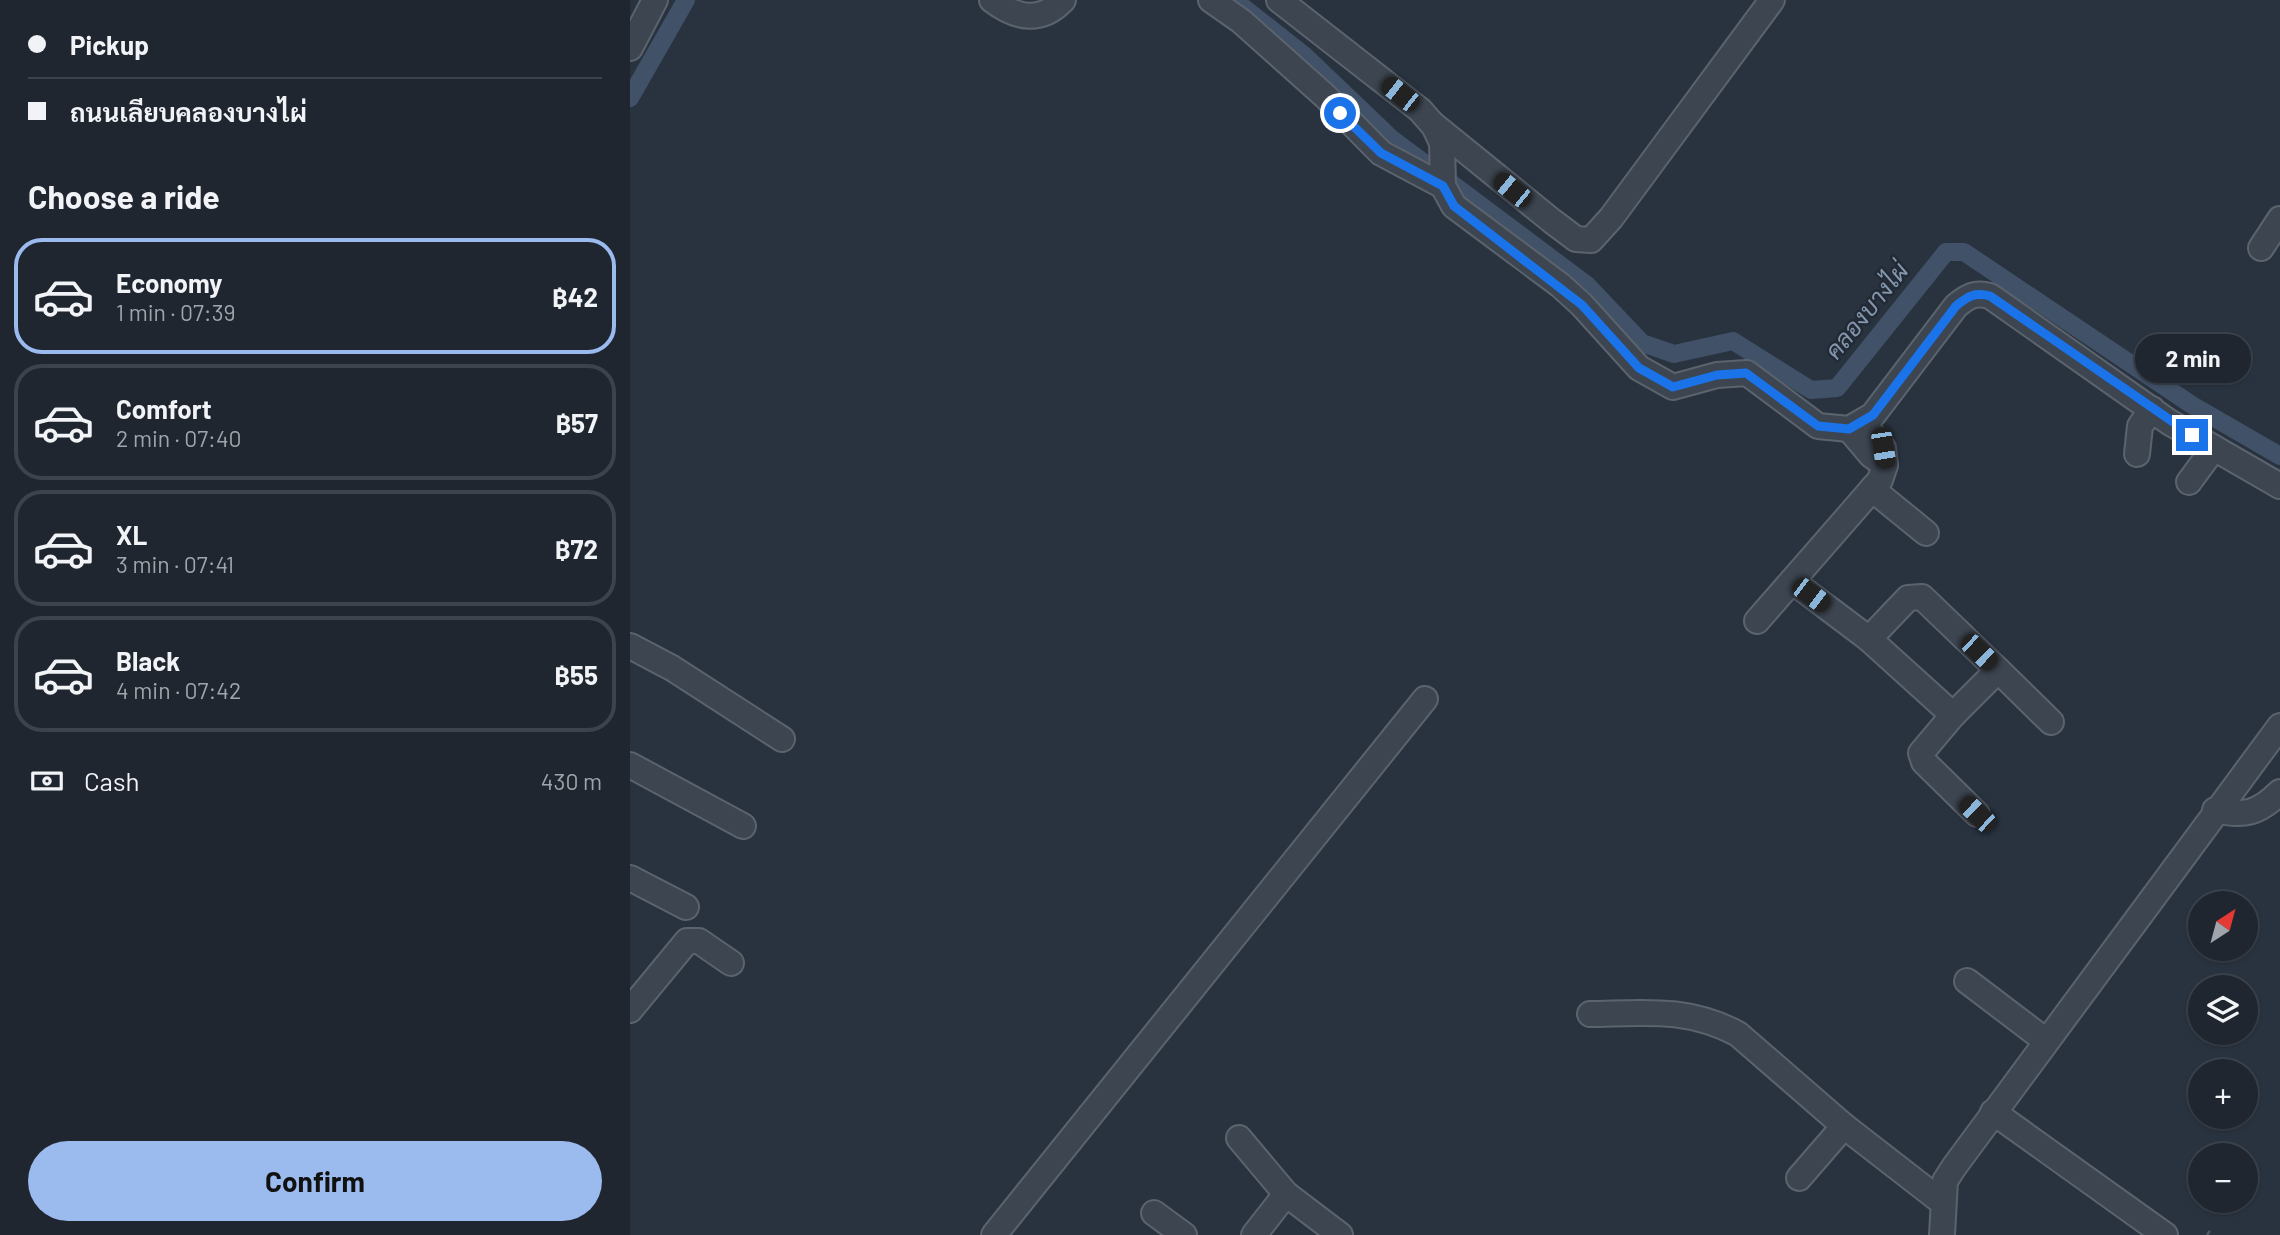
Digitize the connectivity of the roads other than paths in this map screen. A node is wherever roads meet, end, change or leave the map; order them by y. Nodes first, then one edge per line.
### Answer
1 (655, 0) edge
2 (992, 0) edge
3 (1063, 0) edge
4 (1211, 0) edge
5 (1279, 0) edge
6 (1772, 0) edge
7 (630, 48) edge
8 (1434, 126) junction
9 (1443, 175) junction
10 (2280, 219) edge
11 (2261, 248) dead end
12 (2152, 410) junction
13 (1856, 426) junction
14 (2214, 448) junction
15 (2137, 454) dead end
16 (2189, 482) dead end
17 (2280, 486) edge
18 (1872, 489) junction
19 (1926, 533) dead end
20 (1792, 581) junction
21 (1757, 621) dead end
22 (1869, 639) junction
23 (630, 646) edge
24 (1998, 670) junction
25 (1424, 699) dead end
26 (1953, 715) junction
27 (2051, 722) dead end
28 (2280, 726) edge
29 (782, 739) dead end
30 (630, 765) edge
31 (2280, 792) edge
32 (2216, 810) junction
33 (1977, 814) dead end
34 (743, 826) dead end
35 (630, 878) edge
36 (686, 907) dead end
37 (731, 963) dead end
38 (1967, 981) dead end
39 (630, 1010) edge
40 (1590, 1014) dead end
41 (2046, 1041) junction
42 (1993, 1112) junction
43 (1844, 1126) junction
44 (1239, 1138) dead end
45 (1799, 1178) dead end
46 (1286, 1194) junction
47 (1942, 1202) junction
48 (1154, 1213) dead end
49 (994, 1235) edge
50 (1184, 1235) edge
51 (1254, 1235) edge
52 (1340, 1235) edge
53 (1942, 1235) edge
54 (2165, 1235) edge

1 - 7 street
2 - 3 street
4 - 9 street
5 - 8 street
6 - 8 street
8 - 9 street
9 - 13 street
10 - 11 street
12 - 13 street
12 - 14 street
12 - 15 street
13 - 18 street
14 - 16 street
14 - 17 street
18 - 19 street
18 - 20 street
20 - 21 street
20 - 22 street
22 - 24 street
22 - 26 street
23 - 29 street
24 - 26 street
24 - 27 street
25 - 49 street
26 - 33 street
28 - 32 street
30 - 34 street
31 - 32 street
32 - 41 street
35 - 36 street
37 - 39 street
38 - 41 street
40 - 43 street
41 - 42 street
42 - 47 street
42 - 54 street
43 - 45 street
43 - 47 street
44 - 46 street
46 - 51 street
46 - 52 street
47 - 53 street
48 - 50 street

